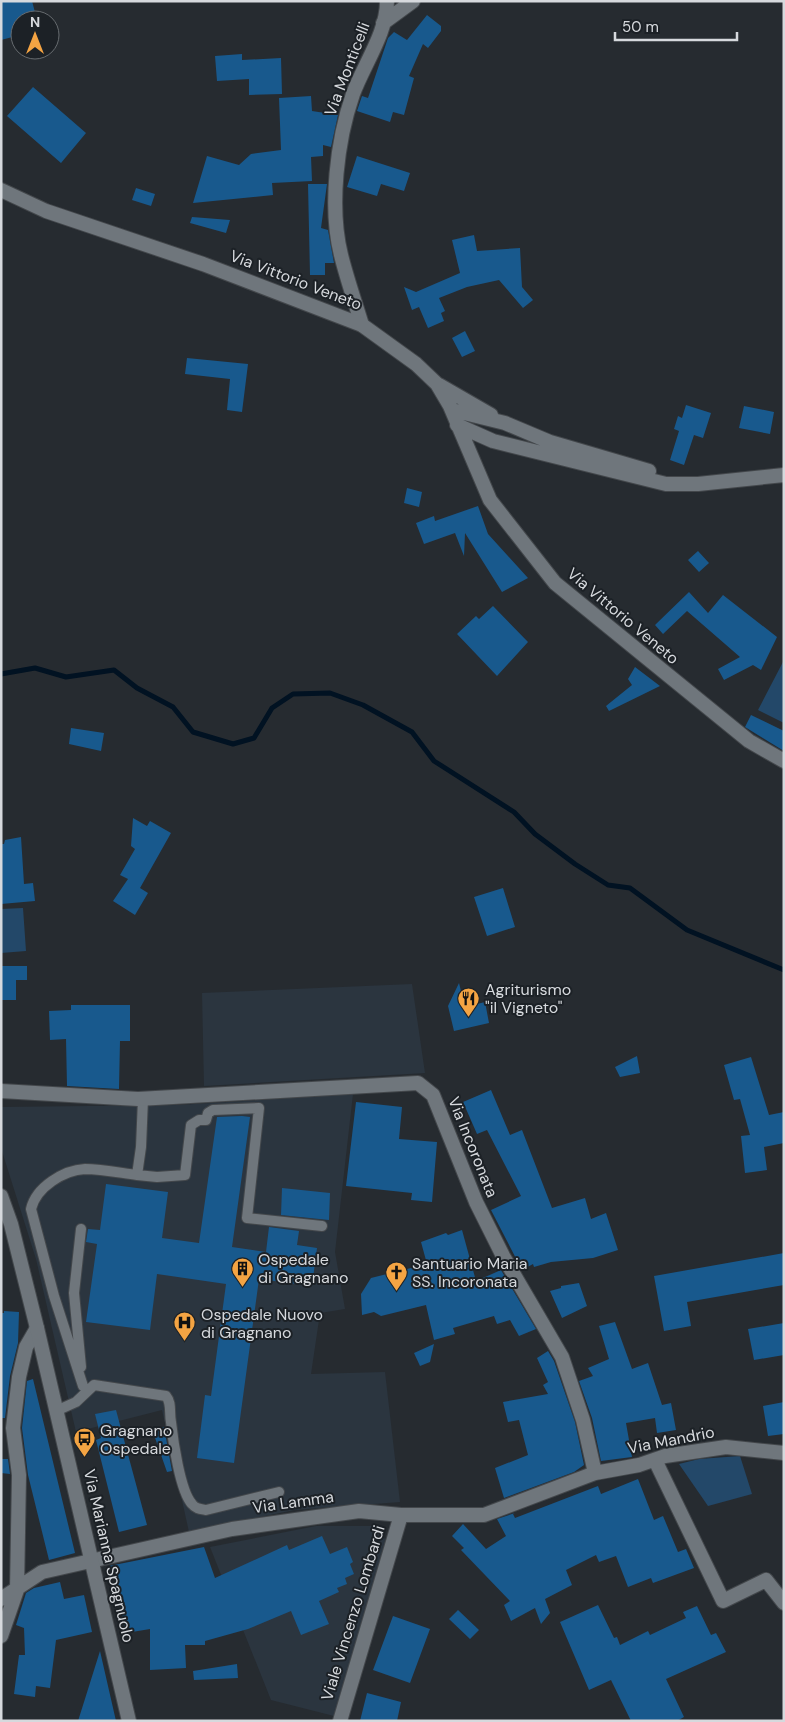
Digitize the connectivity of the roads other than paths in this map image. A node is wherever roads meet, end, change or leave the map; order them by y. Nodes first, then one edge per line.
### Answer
1 (386, 1) edge
2 (413, 1) edge
3 (383, 23) junction
4 (1, 190) edge
5 (362, 324) junction
6 (437, 384) junction
7 (452, 410) junction
8 (505, 423) junction
9 (457, 425) junction
10 (784, 475) edge
11 (698, 484) junction
12 (784, 761) edge
13 (1, 1091) edge
14 (143, 1099) junction
15 (137, 1175) junction
16 (1, 1196) edge
17 (322, 1226) dead end
18 (81, 1229) dead end
19 (37, 1328) junction
20 (84, 1390) junction
21 (56, 1411) junction
22 (784, 1453) edge
23 (655, 1460) junction
24 (595, 1473) junction
25 (279, 1492) dead end
26 (401, 1515) junction
27 (92, 1560) junction
28 (17, 1590) junction
29 (1, 1599) edge
30 (784, 1603) edge
31 (1, 1636) edge
32 (129, 1721) edge
33 (340, 1721) edge

1 - 3 street, Via Monticelli
2 - 3 street
3 - 5 street, Via Monticelli
4 - 5 street, Via Vittorio Veneto
5 - 6 street, Via Vittorio Veneto
6 - 7 street, Via Vittorio Veneto
6 - 8 street
7 - 8 street
7 - 9 street, Via Vittorio Veneto
8 - 11 street
9 - 11 street
9 - 12 street, Via Vittorio Veneto
10 - 11 street
13 - 14 street, Via Incoronata
14 - 15 lane
14 - 24 street, Via Incoronata
15 - 17 lane
15 - 20 lane
16 - 19 street, Via Marianna Spagnuolo
18 - 20 lane
19 - 21 street, Via Marianna Spagnuolo
19 - 28 street
20 - 21 lane
20 - 25 lane
21 - 27 street, Via Marianna Spagnuolo
22 - 23 street, Via Mandrio
23 - 24 street, Via Mandrio
23 - 30 street
24 - 26 street, Via Lamma
26 - 27 street, Via Lamma
26 - 33 street, Viale Vincenzo Lombardi
27 - 28 street, Via Lamma
27 - 32 street, Via Marianna Spagnuolo
28 - 29 street, Via Lamma
28 - 31 street

